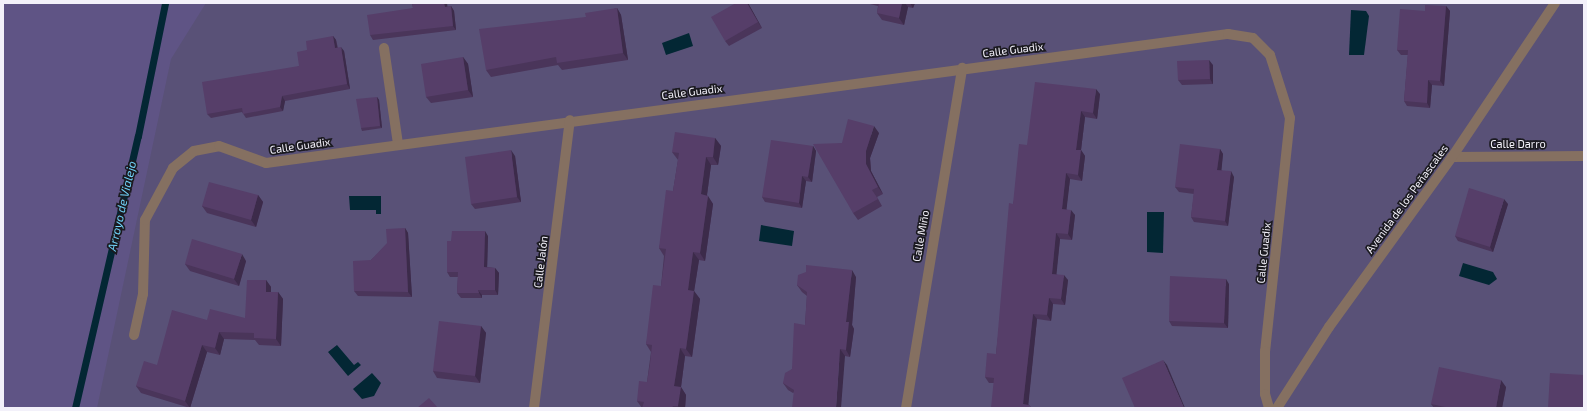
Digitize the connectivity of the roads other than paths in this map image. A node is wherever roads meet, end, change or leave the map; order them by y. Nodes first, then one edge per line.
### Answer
1 (1555, 3) edge
2 (384, 48) dead end
3 (962, 68) junction
4 (570, 120) junction
5 (398, 144) junction
6 (1452, 156) junction
7 (1584, 156) edge
8 (134, 335) dead end
9 (534, 408) edge
10 (906, 408) edge
11 (1269, 408) edge
12 (1277, 408) edge

1 - 6 street, Avenida de los Peñascales
2 - 5 street
3 - 4 street, Calle Guadix
3 - 10 street, Calle Miño
3 - 11 street, Calle Guadix
4 - 5 street, Calle Guadix
4 - 9 street, Calle Jalón
5 - 8 street, Calle Guadix
6 - 7 street, Calle Darro
6 - 12 street, Avenida de los Peñascales

